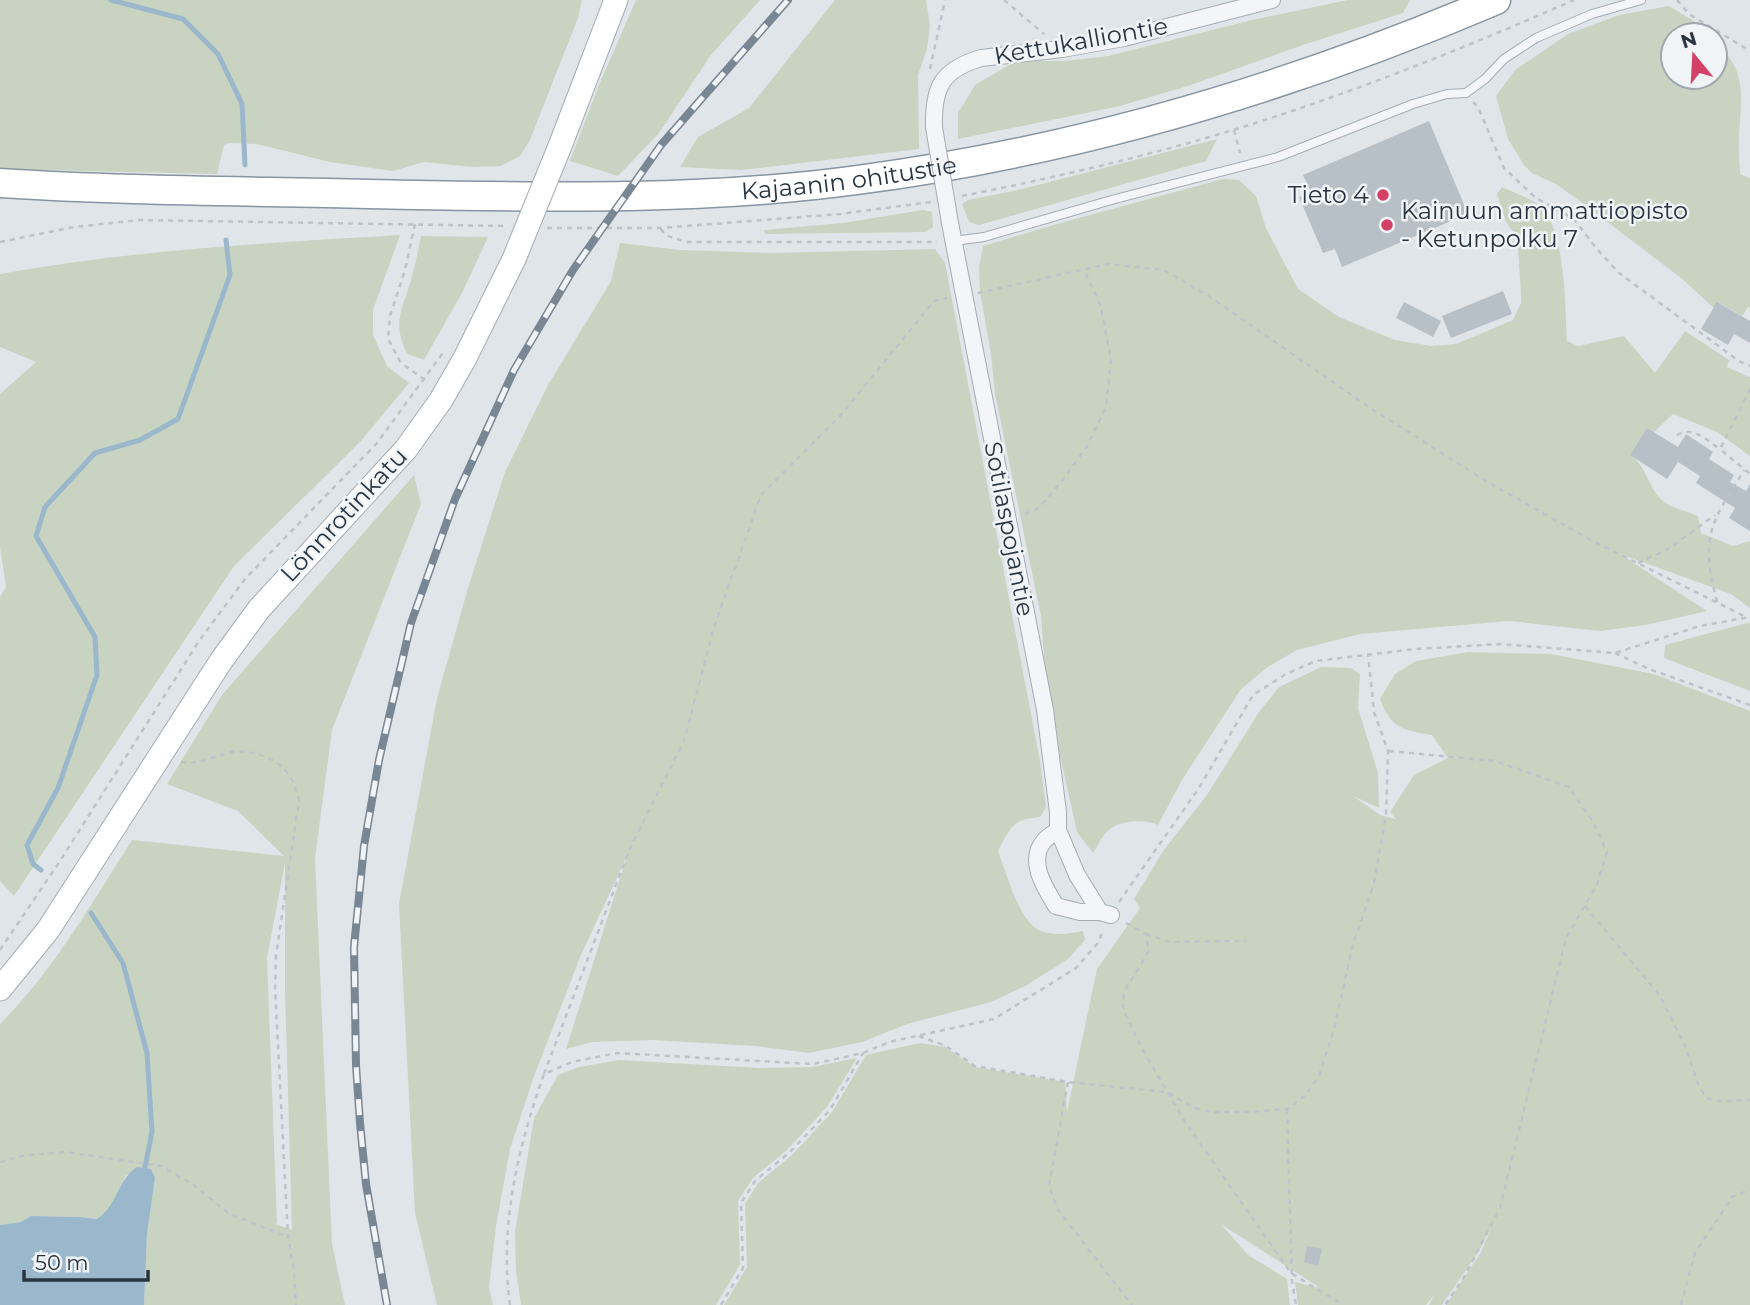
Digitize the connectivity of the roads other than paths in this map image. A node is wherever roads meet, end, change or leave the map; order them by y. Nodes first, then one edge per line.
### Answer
1 (616, 0) edge
2 (1272, 0) edge
3 (1496, 0) edge
4 (1641, 0) edge
5 (934, 127) joint
6 (0, 183) edge
7 (60, 187) junction
8 (0, 192) edge
9 (954, 242) junction
10 (1058, 830) junction
11 (0, 989) edge

1 - 11 street, Lönnrotinkatu, bridge
2 - 5 street, Kettukalliontie
3 - 7 highway, Kajaanin ohitustie
4 - 9 lane
5 - 9 street, Sotilaspojantie, bridge
6 - 7 highway
7 - 8 highway
9 - 10 street, Sotilaspojantie
10 - 10 street, Sotilaspojantie

